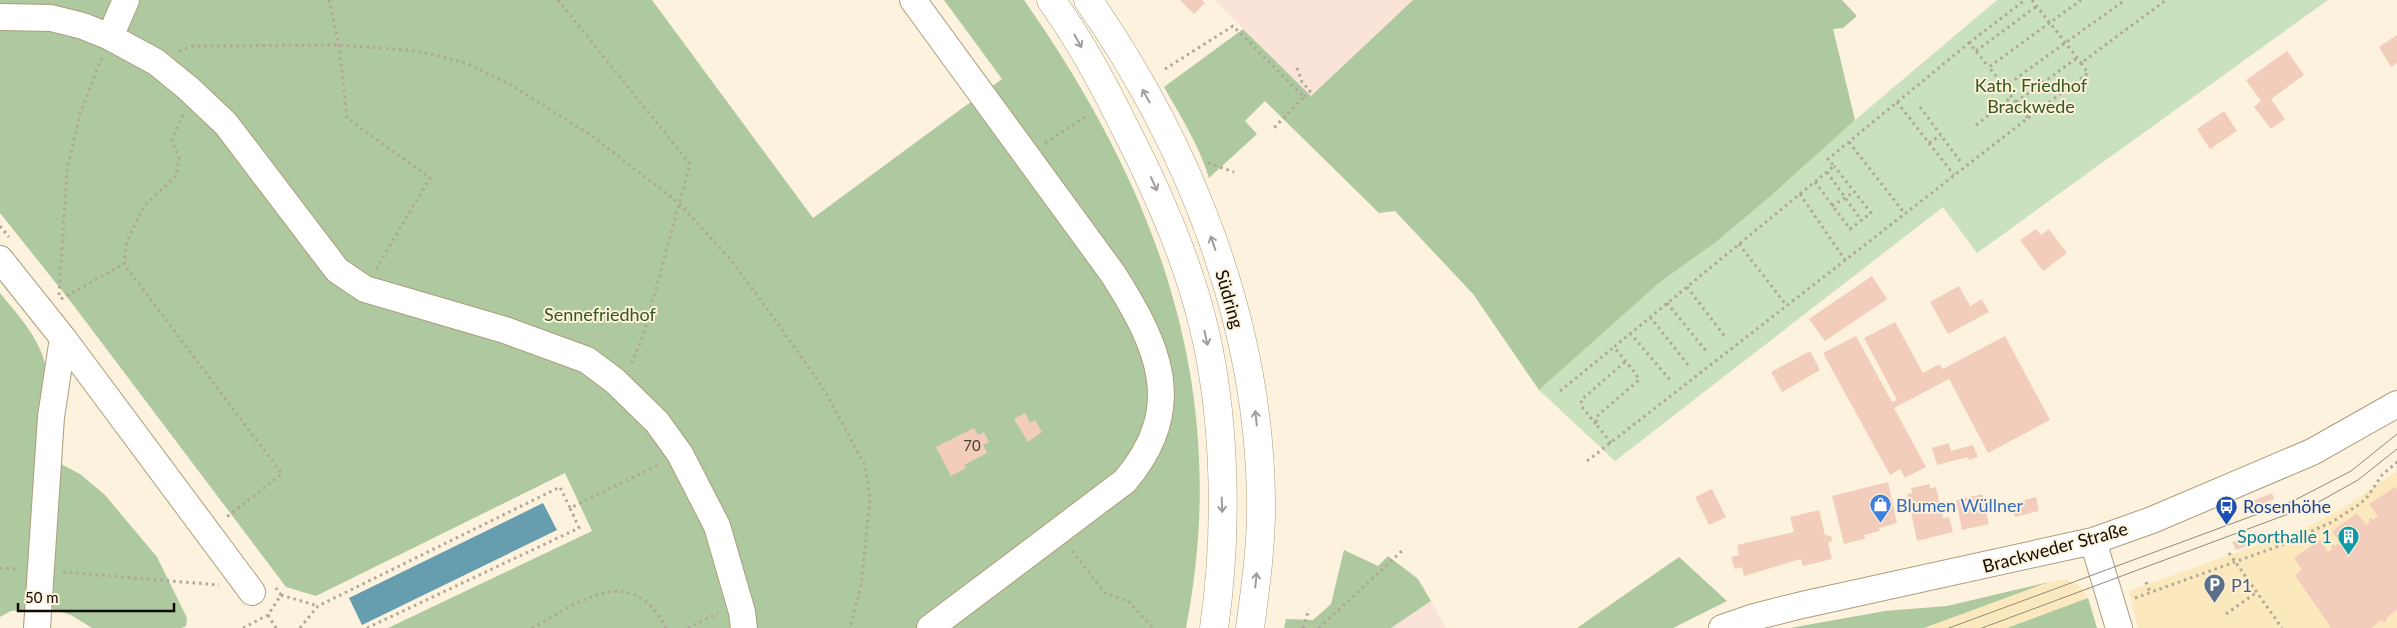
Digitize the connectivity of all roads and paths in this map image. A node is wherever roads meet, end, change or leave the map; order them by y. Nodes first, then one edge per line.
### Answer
1 (126, 0) edge
2 (329, 0) edge
3 (558, 0) edge
4 (913, 0) edge
5 (1051, 0) edge
6 (1088, 0) edge
7 (1094, 0) edge
8 (2025, 0) edge
9 (2032, 0) edge
10 (2081, 0) edge
11 (2125, 0) edge
12 (2166, 0) edge
13 (2037, 6) junction
14 (0, 17) edge
15 (2050, 23) junction
16 (1109, 30) junction
17 (110, 37) junction
18 (1969, 43) junction
19 (2066, 43) junction
20 (340, 45) junction
21 (1976, 52) junction
22 (2077, 58) junction
23 (156, 62) junction
24 (2081, 63) junction
25 (1989, 67) junction
26 (1298, 68) dead end
27 (1165, 69) dead end
28 (2004, 87) junction
29 (198, 97) junction
30 (1304, 97) junction
31 (2012, 97) junction
32 (1897, 102) junction
33 (2016, 102) junction
34 (1920, 107) dead end
35 (1088, 115) dead end
36 (2028, 118) junction
37 (1976, 125) dead end
38 (1273, 129) dead end
39 (1941, 135) junction
40 (1849, 142) junction
41 (1929, 143) junction
42 (1027, 156) junction
43 (1960, 161) dead end
44 (1207, 162) dead end
45 (1834, 166) junction
46 (1234, 172) dead end
47 (1826, 172) junction
48 (1954, 175) junction
49 (1815, 182) junction
50 (1854, 192) junction
51 (1800, 194) junction
52 (1845, 198) junction
53 (679, 203) junction
54 (1832, 206) junction
55 (1905, 214) junction
56 (1861, 220) junction
57 (1740, 244) junction
58 (0, 259) edge
59 (1845, 260) junction
60 (124, 264) junction
61 (1687, 287) junction
62 (364, 289) junction
63 (1667, 303) junction
64 (1787, 306) junction
65 (1650, 317) junction
66 (1630, 333) junction
67 (63, 338) junction
68 (1726, 338) dead end
69 (1614, 347) junction
70 (1707, 352) dead end
71 (1626, 361) junction
72 (1689, 366) dead end
73 (1670, 380) dead end
74 (615, 381) junction
75 (1560, 391) dead end
76 (2397, 404) edge
77 (1596, 424) junction
78 (1611, 443) junction
79 (680, 454) junction
80 (1587, 461) dead end
81 (2397, 462) edge
82 (570, 508) junction
83 (207, 530) junction
84 (1058, 532) junction
85 (2275, 536) dead end
86 (2092, 541) junction
87 (2278, 546) junction
88 (1404, 549) dead end
89 (2228, 553) dead end
90 (2235, 562) junction
91 (40, 570) junction
92 (2146, 582) dead end
93 (247, 586) joint
94 (2150, 592) junction
95 (2256, 592) junction
96 (281, 595) dead end
97 (739, 602) junction
98 (318, 606) junction
99 (1309, 608) dead end
100 (2226, 614) dead end
101 (268, 615) dead end
102 (2116, 617) edge
103 (37, 628) edge
104 (243, 628) edge
105 (300, 628) edge
106 (367, 628) edge
107 (532, 628) edge
108 (666, 628) edge
109 (688, 628) edge
110 (744, 628) edge
111 (850, 628) edge
112 (930, 628) edge
113 (1153, 628) edge
114 (1214, 628) edge
115 (1250, 628) edge
116 (1303, 628) edge
117 (1319, 628) edge
118 (1722, 628) edge
119 (2282, 628) edge

1 - 17 street
2 - 20 path
3 - 53 path
4 - 42 street
5 -> 114 main road, Südring
6 - 16 main road, Südring
7 - 16 street
8 - 18 path
9 - 13 path
10 - 15 path
11 - 19 path
12 - 24 path
13 - 15 path
13 - 21 path
14 - 17 street
15 - 19 path
15 - 25 path
115 -> 16 main road, Südring
17 - 23 street
17 - 60 path
18 - 21 path
18 - 32 path
19 - 22 path
19 - 28 path
20 - 23 path
20 - 53 path
20 - 62 path
21 - 25 path
22 - 24 path
22 - 33 path
23 - 29 street
24 - 36 path
25 - 28 path
26 - 30 path
27 - 30 path
28 - 31 path
29 - 60 path
29 - 62 street
30 - 38 path
31 - 33 path
31 - 37 path
32 - 40 path
32 - 41 path
33 - 36 path
34 - 39 path
35 - 42 path
36 - 48 path
39 - 41 path
39 - 43 path
40 - 45 path
40 - 55 path
41 - 48 path
42 - 84 street
44 - 46 path
45 - 47 path
45 - 50 path
47 - 49 path
47 - 52 path
48 - 55 path
49 - 51 path
49 - 54 path
50 - 52 path
50 - 56 path
51 - 57 path
51 - 59 path
52 - 54 path
52 - 56 path
53 - 74 path
53 - 111 path
54 - 56 path
55 - 59 path
57 - 61 path
57 - 64 path
58 - 67 street
59 - 64 path
60 - 83 path
61 - 63 path
61 - 68 path
62 - 74 street
63 - 65 path
63 - 70 path
64 - 78 path
65 - 66 path
65 - 72 path
66 - 69 path
66 - 73 path
67 - 83 street
67 - 91 street
69 - 71 path
69 - 75 path
71 - 77 path
71 - 77 path
74 - 79 street
76 - 86 street, Brackweder Straße
77 - 78 path
78 - 80 path
79 - 82 path
79 - 97 street
81 - 87 path
82 - 98 path
82 - 106 path
83 - 93 street
84 - 112 street
84 - 113 path
85 - 87 path
86 - 102 street
86 - 118 street, Brackweder Straße
87 - 90 path
88 - 117 path
89 - 90 path
90 - 94 path
90 - 95 path
91 - 93 path
91 - 103 street
92 - 94 path
94 - 102 path
95 - 100 path
95 - 119 path
96 - 98 path
97 - 109 path
97 - 110 street
98 - 105 path
99 - 116 path
101 - 104 path
107 - 108 path

